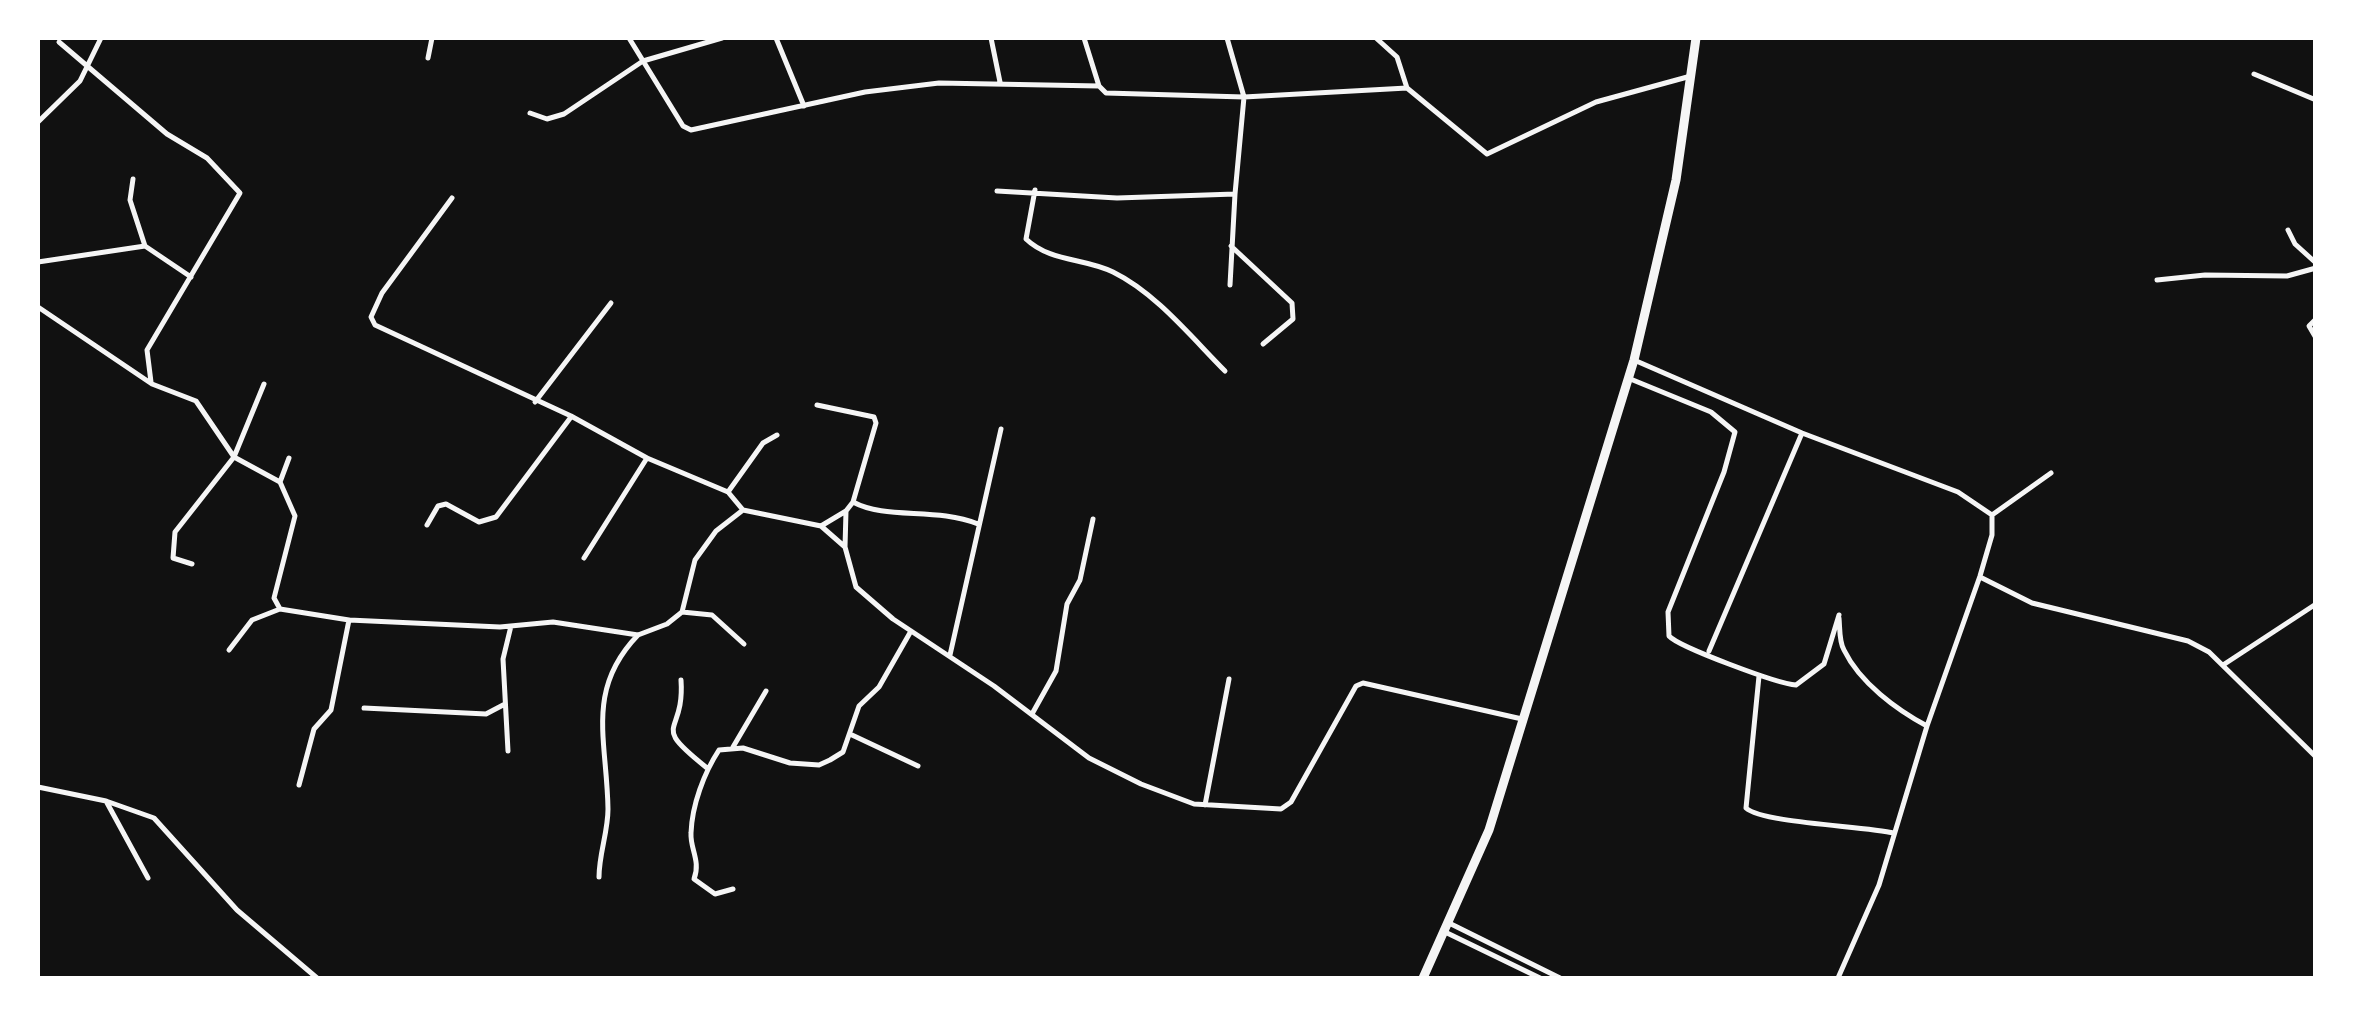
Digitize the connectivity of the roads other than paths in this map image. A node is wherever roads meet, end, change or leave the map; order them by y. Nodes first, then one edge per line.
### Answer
1 (101, 38) edge
2 (432, 38) edge
3 (629, 38) edge
4 (722, 38) edge
5 (776, 38) edge
6 (991, 38) edge
7 (1084, 38) edge
8 (1227, 38) edge
9 (1376, 38) edge
10 (1696, 38) edge
11 (59, 42) dead end
12 (428, 58) dead end
13 (643, 61) junction
14 (86, 68) junction
15 (2254, 74) dead end
16 (1690, 76) junction
17 (1000, 82) junction
18 (1099, 86) junction
19 (1407, 88) junction
20 (1244, 96) junction
21 (2316, 100) edge
22 (804, 106) junction
23 (530, 112) dead end
24 (38, 122) edge
25 (133, 179) dead end
26 (1035, 190) junction
27 (997, 191) dead end
28 (1235, 194) junction
29 (452, 198) dead end
30 (2288, 230) dead end
31 (145, 246) junction
32 (1230, 246) junction
33 (38, 262) edge
34 (2316, 265) edge
35 (191, 277) junction
36 (2157, 280) dead end
37 (1230, 286) dead end
38 (611, 303) dead end
39 (38, 307) edge
40 (2316, 319) edge
41 (2316, 338) edge
42 (1263, 344) dead end
43 (1634, 360) junction
44 (1224, 371) dead end
45 (1628, 378) junction
46 (152, 384) junction
47 (264, 384) dead end
48 (535, 402) junction
49 (817, 405) dead end
50 (571, 416) junction
51 (1001, 429) dead end
52 (1802, 434) junction
53 (777, 435) dead end
54 (234, 457) junction
55 (289, 458) dead end
56 (647, 458) junction
57 (2051, 473) dead end
58 (280, 482) junction
59 (728, 492) junction
60 (853, 502) junction
61 (744, 510) junction
62 (846, 511) junction
63 (1992, 515) junction
64 (1093, 519) dead end
65 (978, 524) junction
66 (427, 525) dead end
67 (822, 526) junction
68 (846, 547) junction
69 (584, 558) dead end
70 (192, 564) dead end
71 (1980, 576) junction
72 (2316, 604) edge
73 (280, 609) junction
74 (682, 612) junction
75 (348, 620) junction
76 (511, 626) junction
77 (911, 631) junction
78 (638, 634) junction
79 (744, 644) dead end
80 (229, 650) dead end
81 (1708, 652) junction
82 (950, 656) junction
83 (2223, 665) junction
84 (1759, 676) junction
85 (1229, 679) dead end
86 (681, 680) dead end
87 (766, 691) dead end
88 (505, 704) junction
89 (364, 708) dead end
90 (1032, 714) junction
91 (1525, 720) junction
92 (1927, 726) junction
93 (852, 735) junction
94 (732, 747) junction
95 (508, 751) dead end
96 (2316, 757) edge
97 (918, 766) dead end
98 (707, 768) junction
99 (300, 785) dead end
100 (38, 787) edge
101 (106, 801) junction
102 (1205, 805) junction
103 (1894, 833) junction
104 (148, 878) dead end
105 (599, 878) dead end
106 (734, 890) dead end
107 (1447, 928) junction
108 (317, 978) edge
109 (1422, 978) edge
110 (1540, 978) edge
111 (1560, 978) edge
112 (1838, 978) edge

1 - 14 street
2 - 12 street
3 - 13 street
4 - 13 street
5 - 22 street
6 - 17 street
7 - 18 street
8 - 20 street
9 - 19 street
10 - 16 highway
11 - 14 street
13 - 22 street
13 - 23 street
14 - 24 street
14 - 35 street
15 - 21 street
16 - 19 street
16 - 43 highway
17 - 18 street
17 - 22 street
18 - 20 street
19 - 20 street
20 - 28 street
25 - 31 street
26 - 27 street
26 - 28 street
26 - 44 street
28 - 32 street
29 - 48 street
30 - 34 street
31 - 33 street
31 - 35 street
32 - 37 street
32 - 42 street
34 - 36 street
35 - 46 street
38 - 48 street
39 - 46 street
40 - 41 street
43 - 45 highway
43 - 52 street
45 - 81 street
45 - 91 highway
46 - 54 street
47 - 54 street
48 - 50 street
49 - 60 street
50 - 56 street
50 - 66 street
51 - 65 street
52 - 63 street
52 - 81 street
53 - 59 street
54 - 58 street
54 - 70 street
55 - 58 street
56 - 59 street
56 - 69 street
57 - 63 street
58 - 73 street
59 - 61 street
60 - 62 street
60 - 65 street
61 - 67 street
61 - 74 street
62 - 67 street
62 - 68 street
63 - 71 street
64 - 90 street
65 - 82 street
67 - 68 street
68 - 77 street
71 - 83 street
71 - 92 street
72 - 83 street
73 - 75 street
73 - 80 street
74 - 78 street
74 - 79 street
75 - 76 street
75 - 99 street
76 - 78 street
76 - 88 street
77 - 82 street
77 - 93 street
78 - 105 street
81 - 84 street
82 - 90 street
83 - 96 street
84 - 92 street
84 - 103 street
85 - 102 street
86 - 98 street
87 - 94 street
88 - 89 street
88 - 95 street
90 - 102 street
91 - 102 street
91 - 107 highway
92 - 103 street
93 - 94 street
93 - 97 street
94 - 98 street
98 - 106 street
100 - 101 street
101 - 104 street
101 - 108 street
103 - 112 street
107 - 109 highway
107 - 110 street
107 - 111 street

